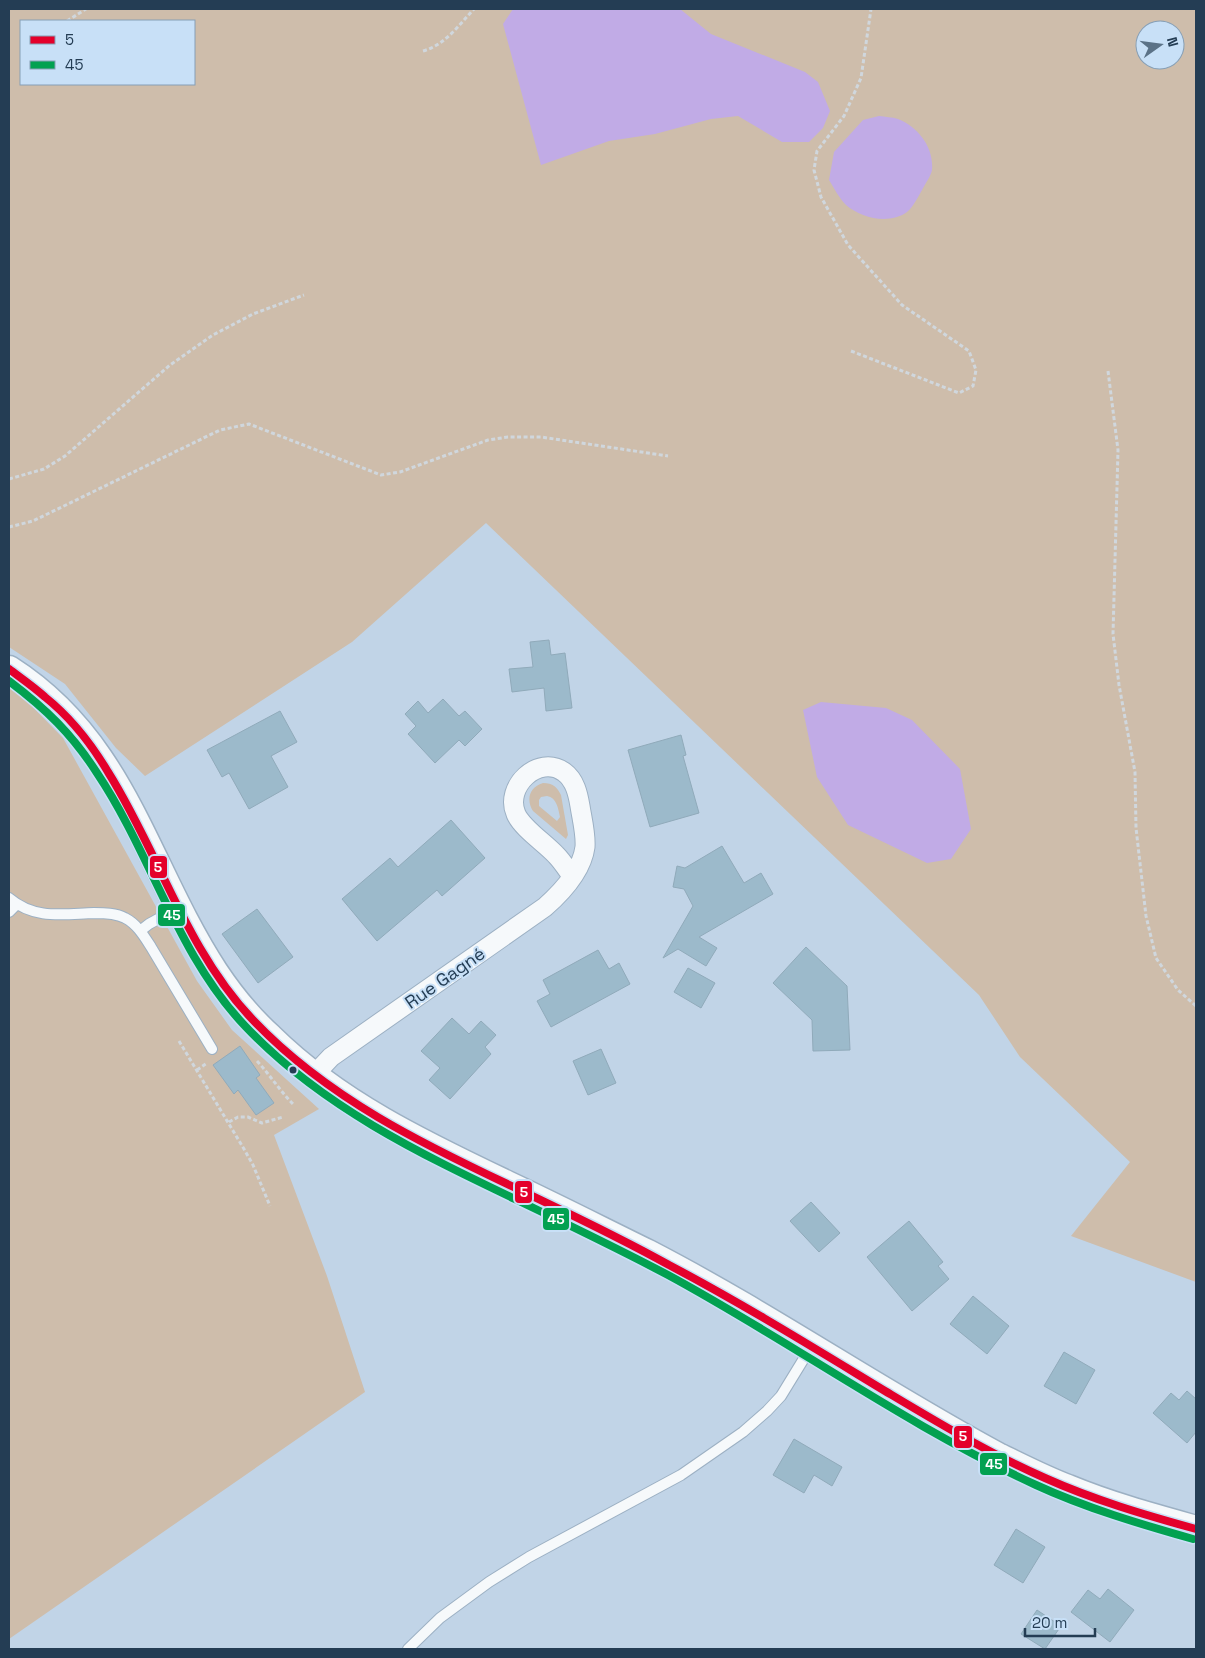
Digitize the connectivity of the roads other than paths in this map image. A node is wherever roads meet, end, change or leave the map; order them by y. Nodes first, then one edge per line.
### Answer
1 (9, 669) edge
2 (572, 876) junction
3 (13, 901) edge
4 (179, 907) junction
5 (9, 912) edge
6 (140, 930) junction
7 (212, 1050) dead end
8 (314, 1075) junction
9 (811, 1346) junction
10 (1196, 1529) edge
11 (408, 1649) edge

1 - 4 main road
2 - 2 street, Rue Gagné
2 - 8 street, Rue Gagné
3 - 5 lane
3 - 6 lane
4 - 6 lane
4 - 8 main road
6 - 7 lane
8 - 9 main road
9 - 10 main road
9 - 11 lane

